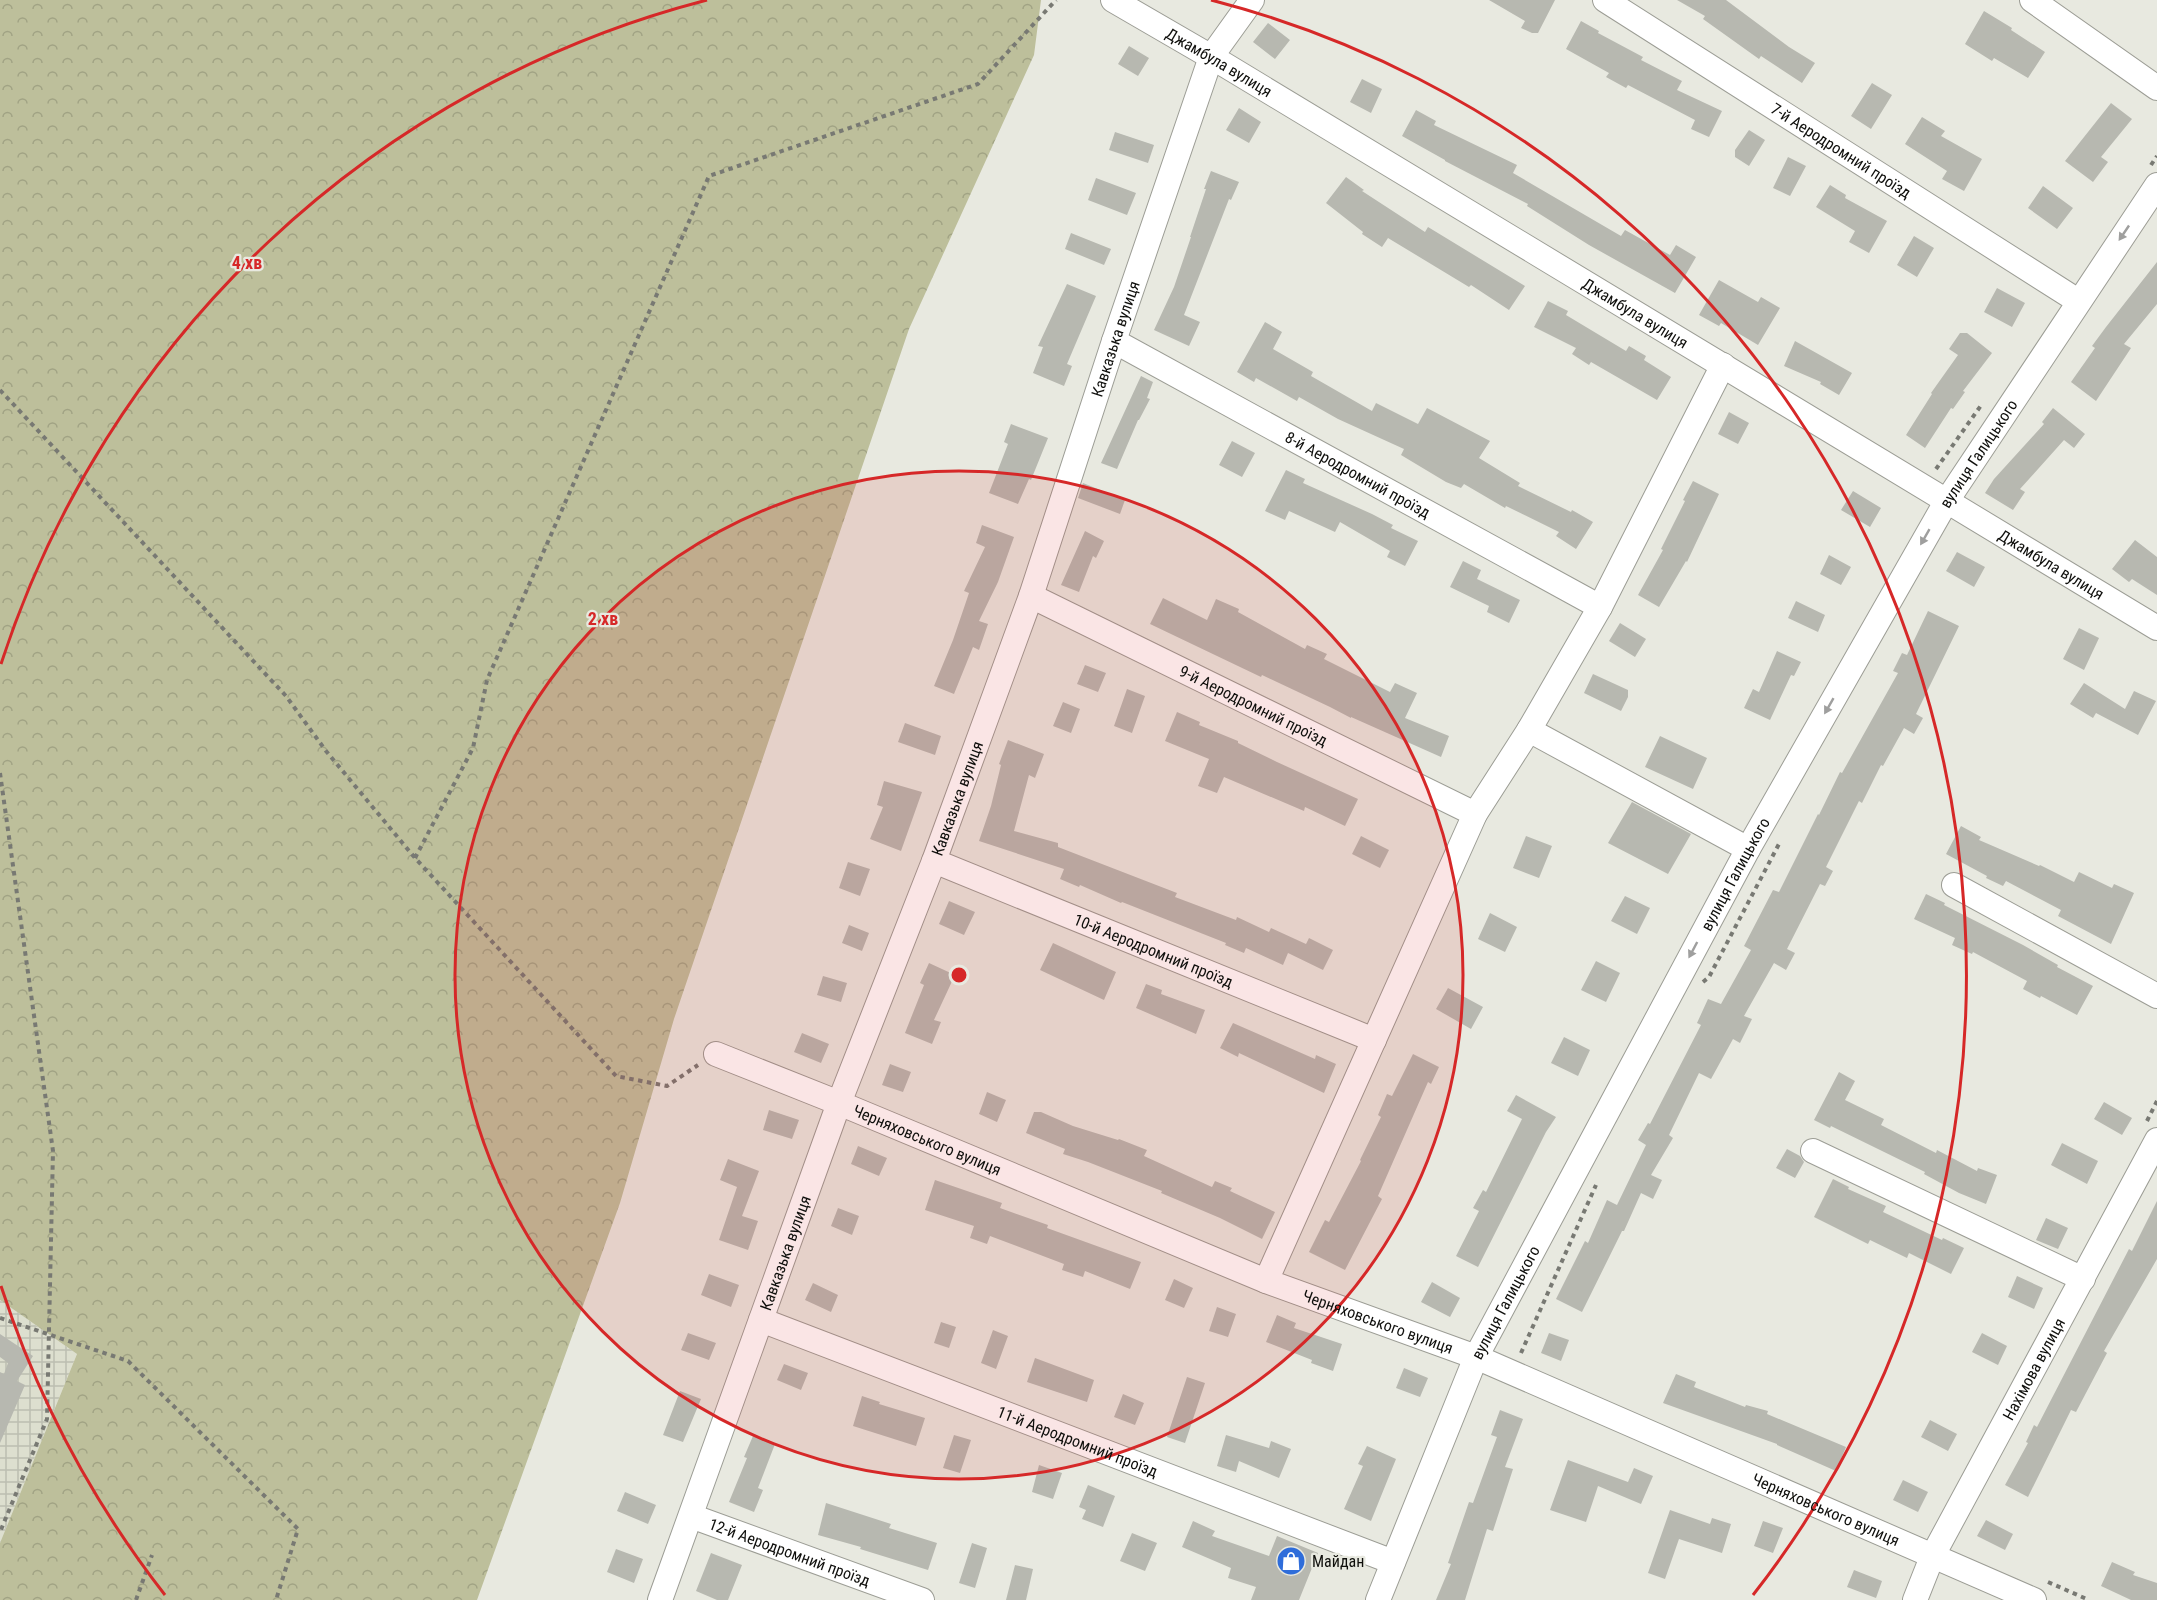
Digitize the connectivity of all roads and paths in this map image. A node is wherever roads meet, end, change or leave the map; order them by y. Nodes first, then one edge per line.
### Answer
1 (1056, 0) edge
2 (1113, 0) edge
3 (1252, 0) edge
4 (1605, 0) edge
5 (2032, 0) edge
6 (1211, 57) junction
7 (2157, 88) edge
8 (2157, 185) edge
9 (2078, 302) junction
10 (1114, 340) junction
11 (1723, 365) junction
12 (0, 390) edge
13 (1946, 502) junction
14 (1031, 596) junction
15 (1600, 607) junction
16 (2157, 628) edge
17 (1529, 730) junction
18 (0, 773) edge
19 (1474, 814) junction
20 (1785, 834) dead end
21 (1748, 849) junction
22 (415, 858) junction
23 (934, 861) junction
24 (1954, 885) dead end
25 (1703, 982) dead end
26 (2157, 996) edge
27 (1374, 1040) junction
28 (717, 1054) joint
29 (839, 1103) junction
30 (2157, 1140) edge
31 (1813, 1151) dead end
32 (1597, 1184) dead end
33 (2083, 1280) junction
34 (1266, 1281) junction
35 (0, 1318) edge
36 (761, 1320) junction
37 (50, 1335) junction
38 (1476, 1357) junction
39 (1513, 1373) junction
40 (691, 1516) junction
41 (0, 1532) edge
42 (152, 1555) dead end
43 (1932, 1557) junction
44 (1393, 1562) junction
45 (136, 1600) edge
46 (276, 1600) edge
47 (660, 1600) edge
48 (922, 1600) edge
49 (1378, 1600) edge
50 (1916, 1600) edge
51 (2034, 1600) edge

1 - 22 path
2 - 6 street, Джамбула вулиця
3 - 6 street, Кавказька вулиця
4 - 9 street, 7-й Аеродромний проїзд
5 - 7 street
6 - 10 street, Кавказька вулиця
6 - 11 street, Джамбула вулиця
8 -> 9 street, вулиця Галицького
9 - 13 street, вулиця Галицького
10 - 14 street, Кавказька вулиця
10 - 15 street, 8-й Аеродромний проїзд
11 - 13 street, Джамбула вулиця
11 - 15 street
12 - 22 path
13 - 16 street, Джамбула вулиця
13 -> 21 street, вулиця Галицького
14 - 19 street, 9-й Аеродромний проїзд
14 - 23 street, Кавказька вулиця
15 - 17 street
17 - 19 street
17 - 21 street
18 - 37 path
19 - 27 street
20 - 25 path
21 -> 38 street, вулиця Галицького
22 - 28 path
23 - 27 street, 10-й Аеродромний проїзд
23 - 29 street, Кавказька вулиця
24 - 26 street
27 - 34 street
28 - 29 street, Черняховського вулиця
29 - 34 street, Черняховського вулиця
29 - 36 street, Кавказька вулиця
30 - 33 street, Нахімова вулиця
31 - 33 street
32 - 39 path
33 - 43 street, Нахімова вулиця
34 - 38 street, Черняховського вулиця
35 - 37 path
36 - 40 street, Кавказька вулиця
36 - 44 street, 11-й Аеродромний проїзд
37 - 41 path
37 - 46 path
38 - 39 street, Черняховського вулиця
38 - 44 street, вулиця Галицького
39 - 43 street, Черняховського вулиця
40 - 47 street, Кавказька вулиця
40 - 48 street, 12-й Аеродромний проїзд
42 - 45 path
43 - 50 street, Нахімова вулиця
43 - 51 street, Черняховського вулиця
44 - 49 street, вулиця Галицького

